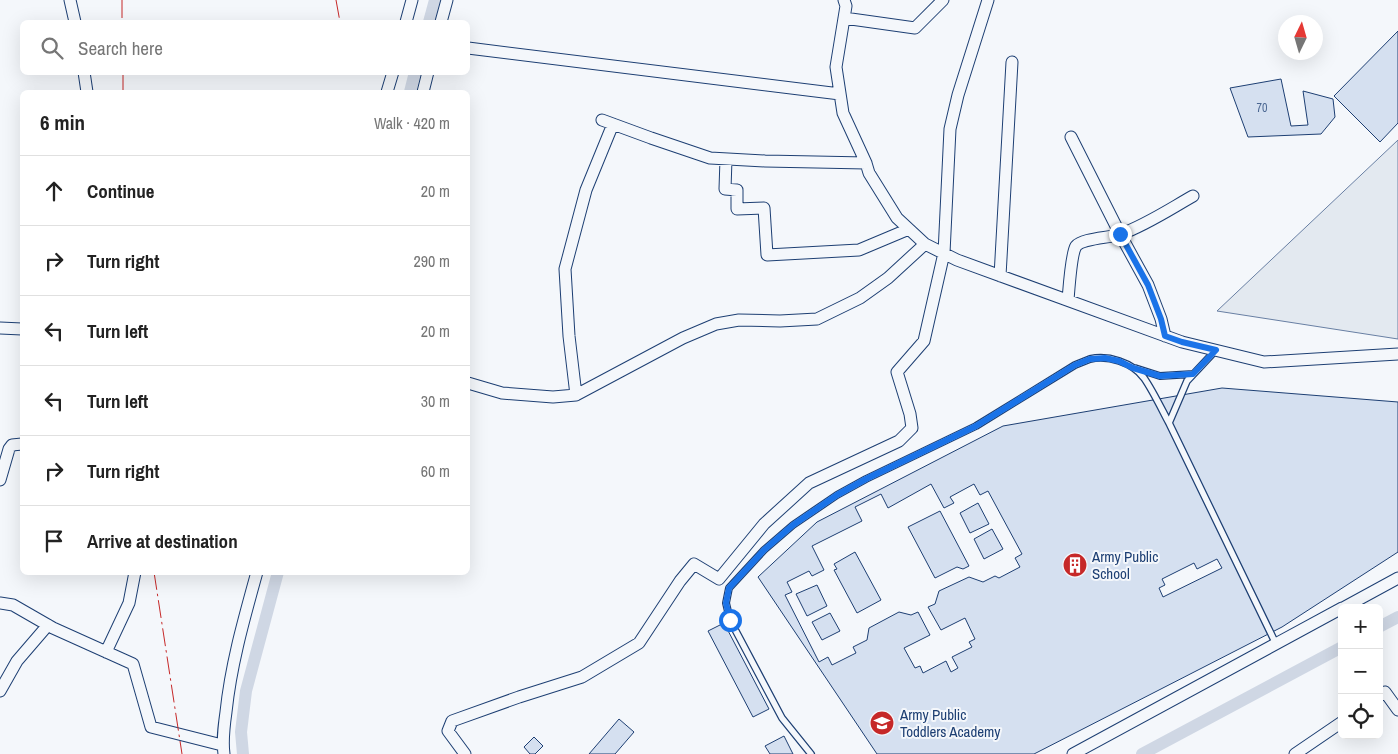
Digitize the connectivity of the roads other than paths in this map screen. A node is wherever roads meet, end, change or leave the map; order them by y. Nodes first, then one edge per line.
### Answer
1 (70, 0) edge
2 (412, 0) edge
3 (447, 0) edge
4 (844, 0) edge
5 (943, 0) edge
6 (988, 0) edge
7 (844, 18) junction
8 (75, 20) edge
9 (407, 20) edge
10 (442, 20) edge
11 (470, 48) edge
12 (1012, 62) dead end
13 (84, 75) edge
14 (392, 75) edge
15 (427, 75) edge
16 (87, 90) edge
17 (388, 90) edge
18 (424, 90) edge
19 (840, 94) junction
20 (1071, 137) dead end
21 (726, 159) junction
22 (866, 163) junction
23 (1193, 196) dead end
24 (909, 229) junction
25 (1120, 234) junction
26 (925, 244) junction
27 (944, 253) junction
28 (1000, 276) junction
29 (1068, 300) junction
30 (0, 328) edge
31 (20, 329) edge
32 (1165, 336) junction
33 (1216, 350) junction
34 (1398, 354) edge
35 (1133, 368) junction
36 (1193, 374) junction
37 (470, 384) edge
38 (576, 395) junction
39 (1169, 423) junction
40 (20, 444) edge
41 (0, 480) edge
42 (134, 575) edge
43 (256, 575) edge
44 (1398, 578) edge
45 (0, 603) edge
46 (1349, 604) edge
47 (1338, 610) edge
48 (48, 625) junction
49 (1276, 644) junction
50 (106, 652) junction
51 (0, 691) edge
52 (1382, 694) edge
53 (1398, 710) edge
54 (1338, 725) edge
55 (223, 749) edge
56 (465, 754) edge
57 (811, 754) edge
58 (1073, 754) edge
59 (1294, 754) edge

1 - 8 street
2 - 9 street
3 - 10 street
4 - 7 street
5 - 7 street
6 - 27 street
7 - 19 street
11 - 19 street
12 - 28 street
13 - 16 street
14 - 17 street
15 - 18 street
19 - 22 street
20 - 25 street
21 - 22 street
21 - 24 street
21 - 38 street
22 - 24 street
23 - 25 street
24 - 26 street
25 - 29 street
25 - 32 street
26 - 27 street
26 - 38 street
27 - 28 street
27 - 56 street
28 - 29 street
29 - 32 street
30 - 31 street
32 - 33 street
33 - 34 street
33 - 36 lane
35 - 36 lane
35 - 39 lane
35 - 57 lane
36 - 39 lane
37 - 38 street
39 - 49 lane
40 - 41 street
42 - 50 street
43 - 55 street
44 - 46 street
45 - 48 street
47 - 49 street
48 - 50 street
48 - 51 street
49 - 58 street
50 - 55 street
52 - 53 street
54 - 59 street

